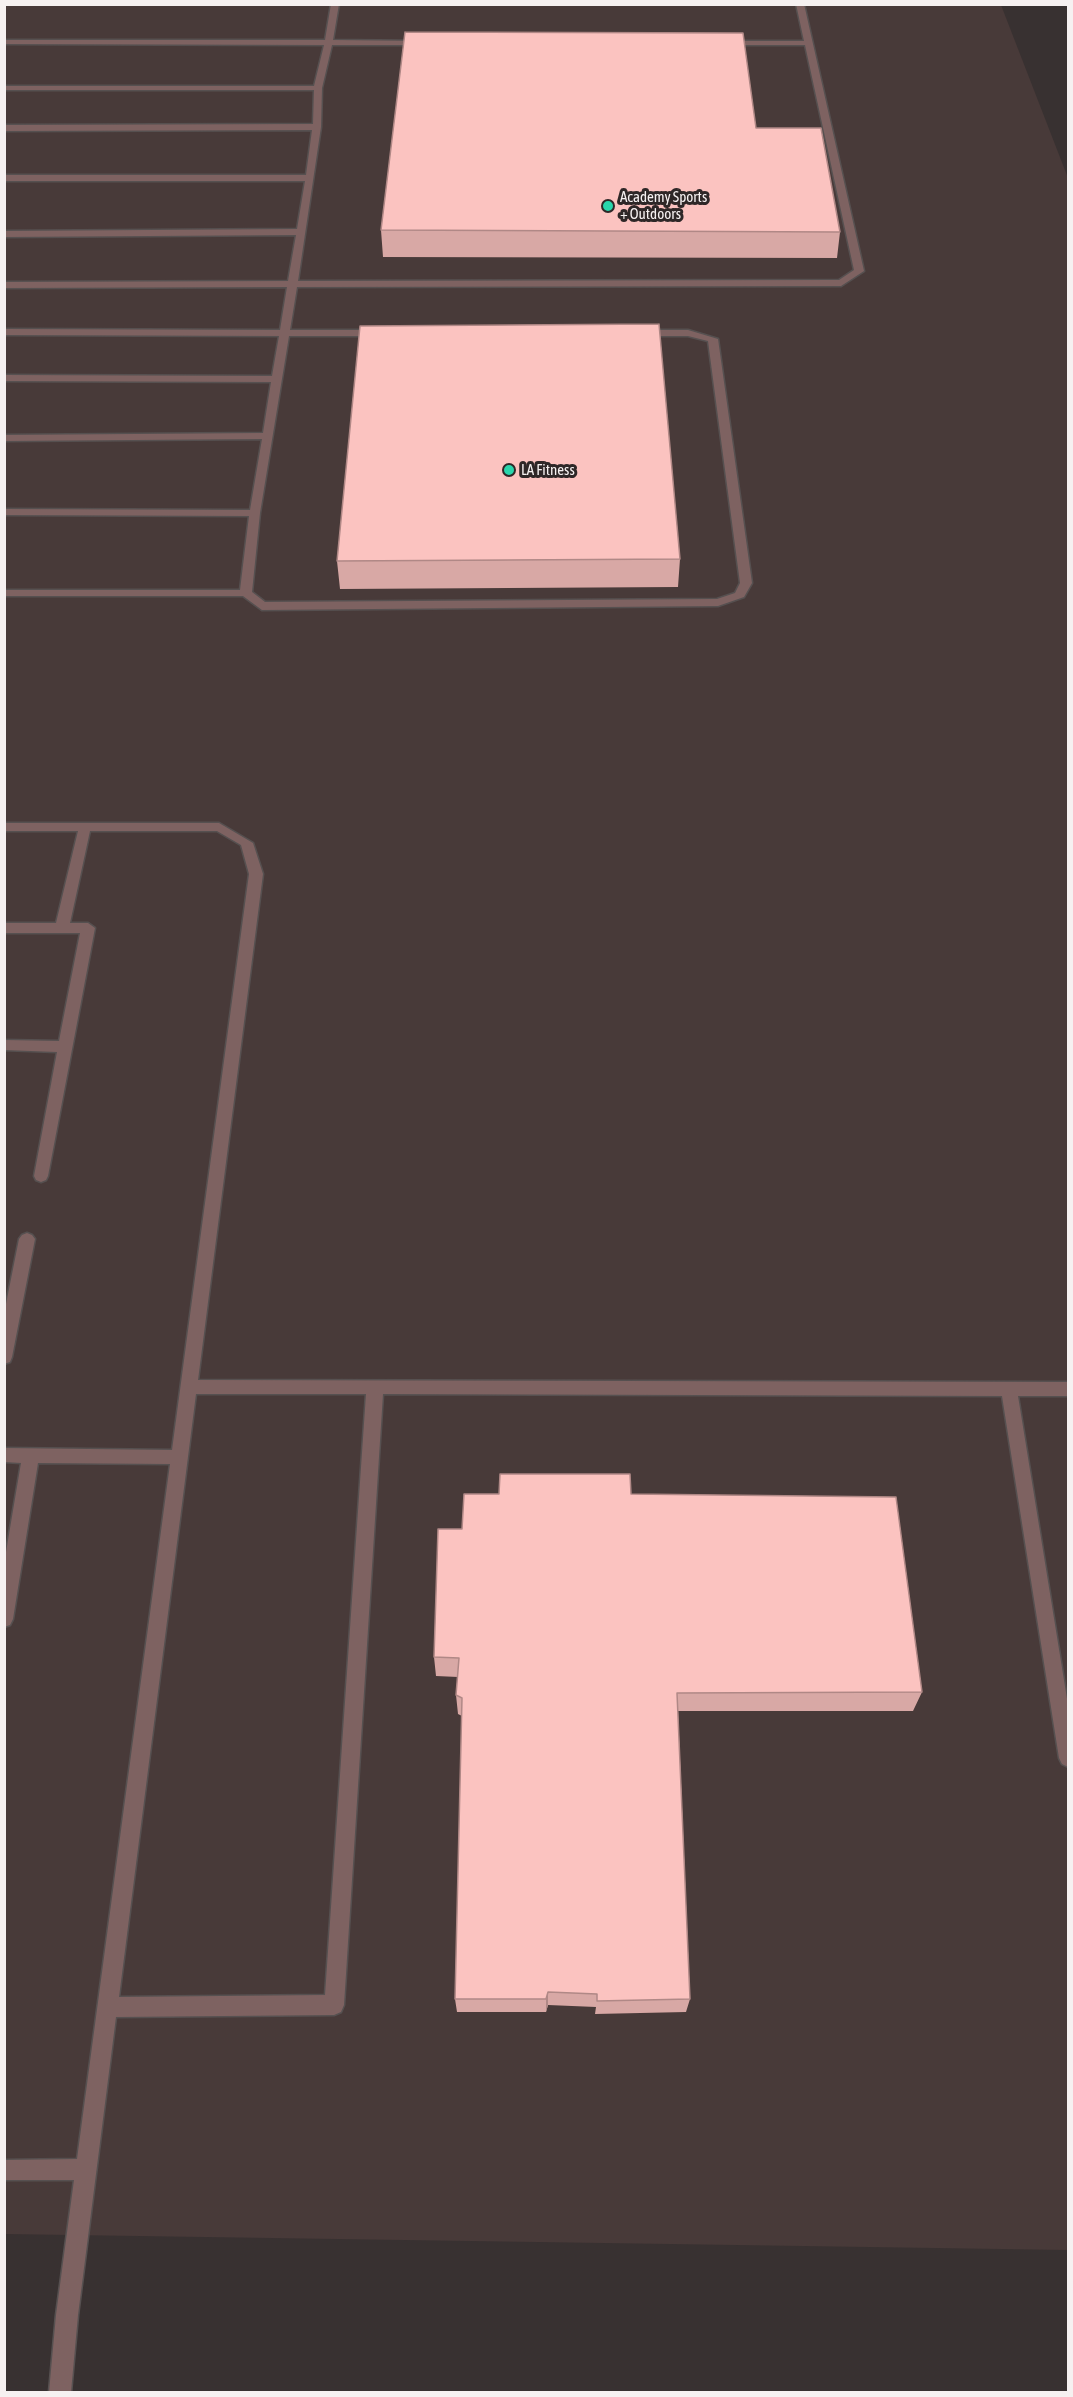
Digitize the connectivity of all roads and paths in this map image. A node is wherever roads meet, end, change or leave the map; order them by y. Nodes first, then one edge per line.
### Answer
1 (335, 4) edge
2 (800, 4) edge
3 (4, 42) edge
4 (329, 42) junction
5 (437, 43) edge
6 (713, 43) edge
7 (809, 43) junction
8 (4, 88) edge
9 (318, 88) junction
10 (317, 127) junction
11 (4, 128) edge
12 (310, 177) junction
13 (4, 178) edge
14 (302, 232) junction
15 (4, 234) edge
16 (4, 285) edge
17 (291, 286) junction
18 (4, 332) edge
19 (284, 333) junction
20 (391, 333) edge
21 (629, 333) edge
22 (4, 378) edge
23 (276, 379) junction
24 (268, 436) junction
25 (4, 438) edge
26 (4, 512) edge
27 (255, 513) junction
28 (4, 593) edge
29 (246, 593) junction
30 (4, 827) edge
31 (85, 827) junction
32 (4, 928) edge
33 (62, 928) junction
34 (4, 1045) edge
35 (66, 1047) junction
36 (41, 1176) dead end
37 (27, 1239) dead end
38 (4, 1357) edge
39 (188, 1387) junction
40 (375, 1387) junction
41 (1009, 1388) junction
42 (1068, 1389) edge
43 (4, 1455) edge
44 (31, 1455) junction
45 (180, 1457) junction
46 (8, 1579) edge
47 (4, 1619) edge
48 (1068, 1758) edge
49 (108, 2007) junction
50 (87, 2169) junction
51 (4, 2170) edge
52 (60, 2392) edge

1 - 4 lane
2 - 7 lane
3 - 4 lane
4 - 5 lane
4 - 9 lane
6 - 7 lane
7 - 17 lane
8 - 9 lane
9 - 10 lane
10 - 11 lane
10 - 12 lane
12 - 13 lane
12 - 14 lane
14 - 15 lane
14 - 17 lane
16 - 17 lane
17 - 19 lane
18 - 19 lane
19 - 20 lane
19 - 23 lane
21 - 29 lane
22 - 23 lane
23 - 24 lane
24 - 25 lane
24 - 27 lane
26 - 27 lane
27 - 29 lane
28 - 29 lane
30 - 31 lane
31 - 33 lane
31 - 39 lane
32 - 33 lane
33 - 35 lane
34 - 35 lane
35 - 36 lane
37 - 38 lane
39 - 40 lane
39 - 45 lane
40 - 41 lane
40 - 49 lane
41 - 42 lane
41 - 48 lane
43 - 44 lane
44 - 45 lane
44 - 46 lane
45 - 49 lane
46 - 47 lane
49 - 50 lane
50 - 51 lane
50 - 52 lane

